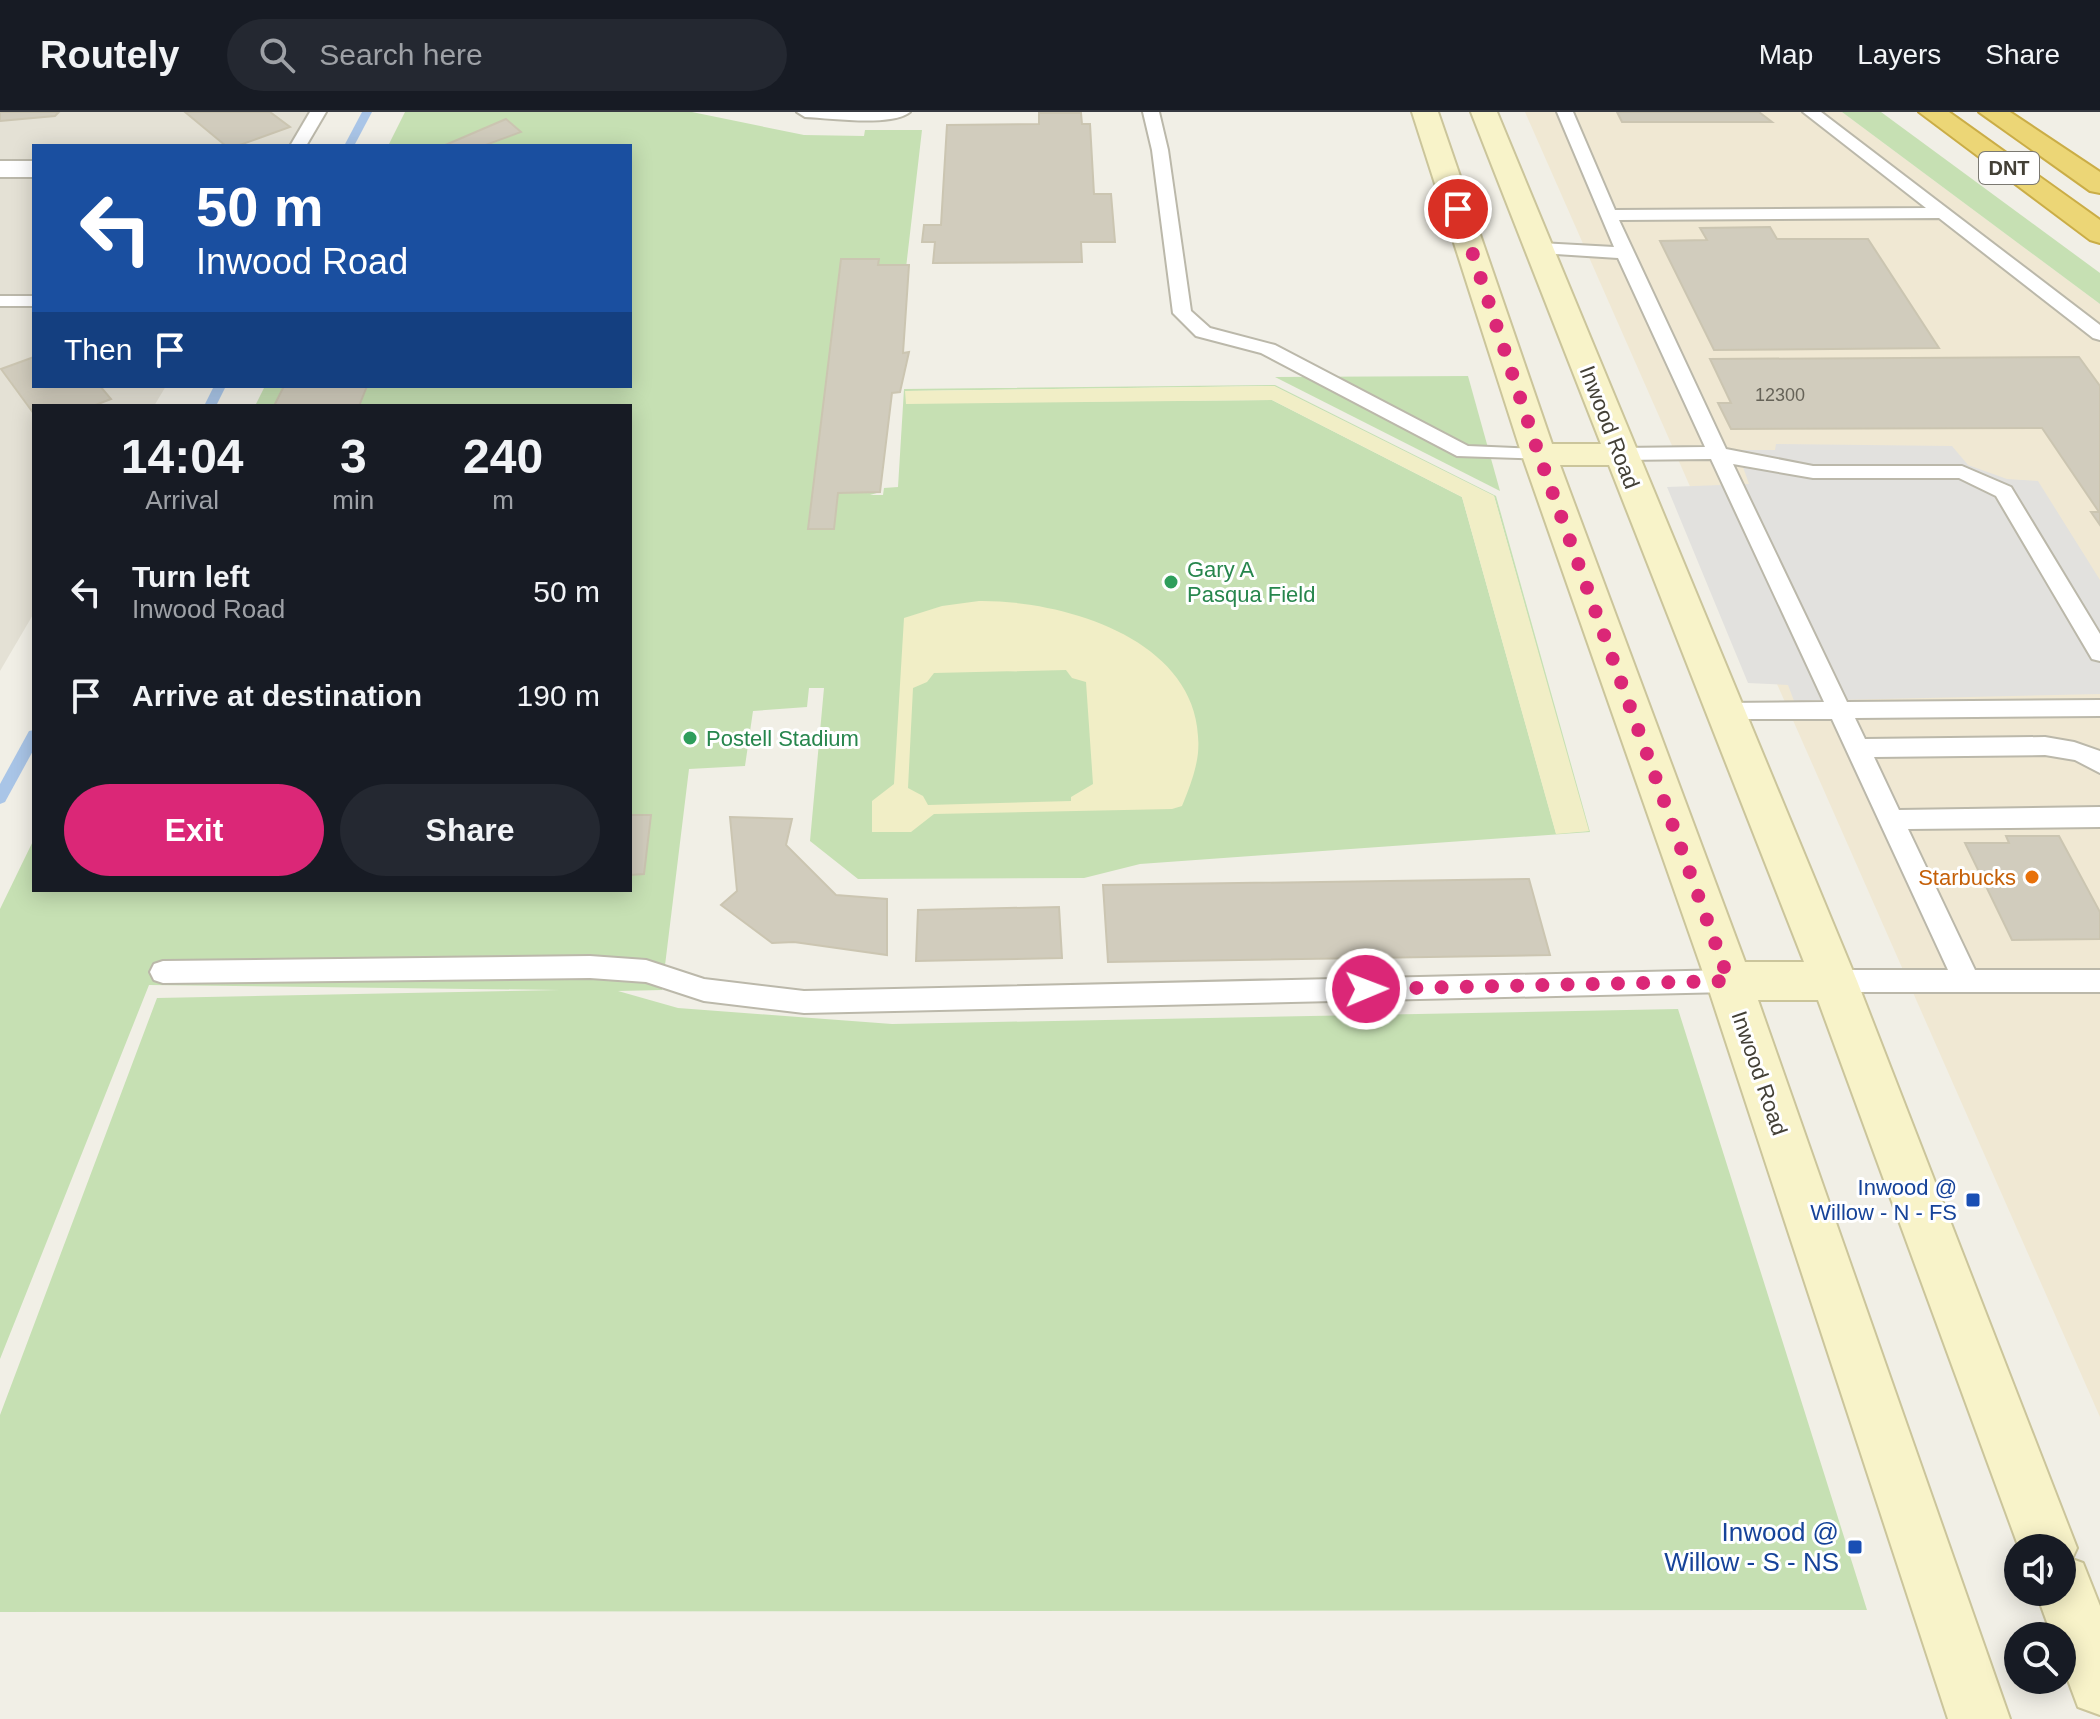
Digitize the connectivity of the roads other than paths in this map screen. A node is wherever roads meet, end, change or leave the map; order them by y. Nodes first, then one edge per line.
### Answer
1 (318, 112) edge
2 (805, 112) edge
3 (902, 112) edge
4 (1151, 112) edge
5 (1425, 112) edge
6 (1484, 112) edge
7 (1565, 112) edge
8 (1811, 112) edge
9 (1932, 112) edge
10 (1992, 112) edge
11 (299, 144) edge
12 (1438, 148) junction
13 (0, 169) edge
14 (32, 169) edge
15 (2100, 185) edge
16 (1482, 197) dead end
17 (1943, 213) junction
18 (1609, 215) junction
19 (1502, 233) dead end
20 (2100, 234) edge
21 (1540, 248) junction
22 (1625, 253) junction
23 (0, 301) edge
24 (32, 301) edge
25 (2100, 334) edge
26 (1716, 453) junction
27 (1620, 454) junction
28 (1539, 455) junction
29 (2100, 653) edge
30 (2100, 708) edge
31 (1724, 711) junction
32 (1842, 712) junction
33 (1859, 748) junction
34 (2100, 764) edge
35 (2100, 817) edge
36 (1893, 820) junction
37 (163, 972) dead end
38 (1729, 981) junction
39 (1834, 981) junction
40 (1967, 981) junction
41 (2100, 981) edge
42 (2043, 1534) edge
43 (2070, 1606) edge
44 (2100, 1685) edge
45 (1979, 1719) edge

1 - 11 lane
2 - 3 lane
4 - 28 lane
5 - 12 main road, Inwood Road
6 - 21 main road, Inwood Road
7 - 18 lane
8 - 17 lane
9 - 20 highway, DNT
10 - 15 highway, DNT
12 - 16 main road
12 - 28 main road, Inwood Road
13 - 14 street
17 - 18 lane
17 - 25 lane
18 - 22 lane
19 - 21 main road
21 - 22 lane
21 - 27 main road, Inwood Road
22 - 26 lane
23 - 24 lane
26 - 27 lane
26 - 29 lane
26 - 32 lane
27 - 28 main road
27 - 31 main road, Inwood Road
28 - 38 main road, Inwood Road
30 - 32 lane
31 - 32 lane
31 - 39 main road, Inwood Road
32 - 33 lane
33 - 34 lane
33 - 36 lane
35 - 36 lane
36 - 40 lane
37 - 38 lane
38 - 39 main road
38 - 45 main road, Inwood Road
39 - 40 lane
39 - 42 main road, Inwood Road
40 - 41 lane
43 - 44 main road

